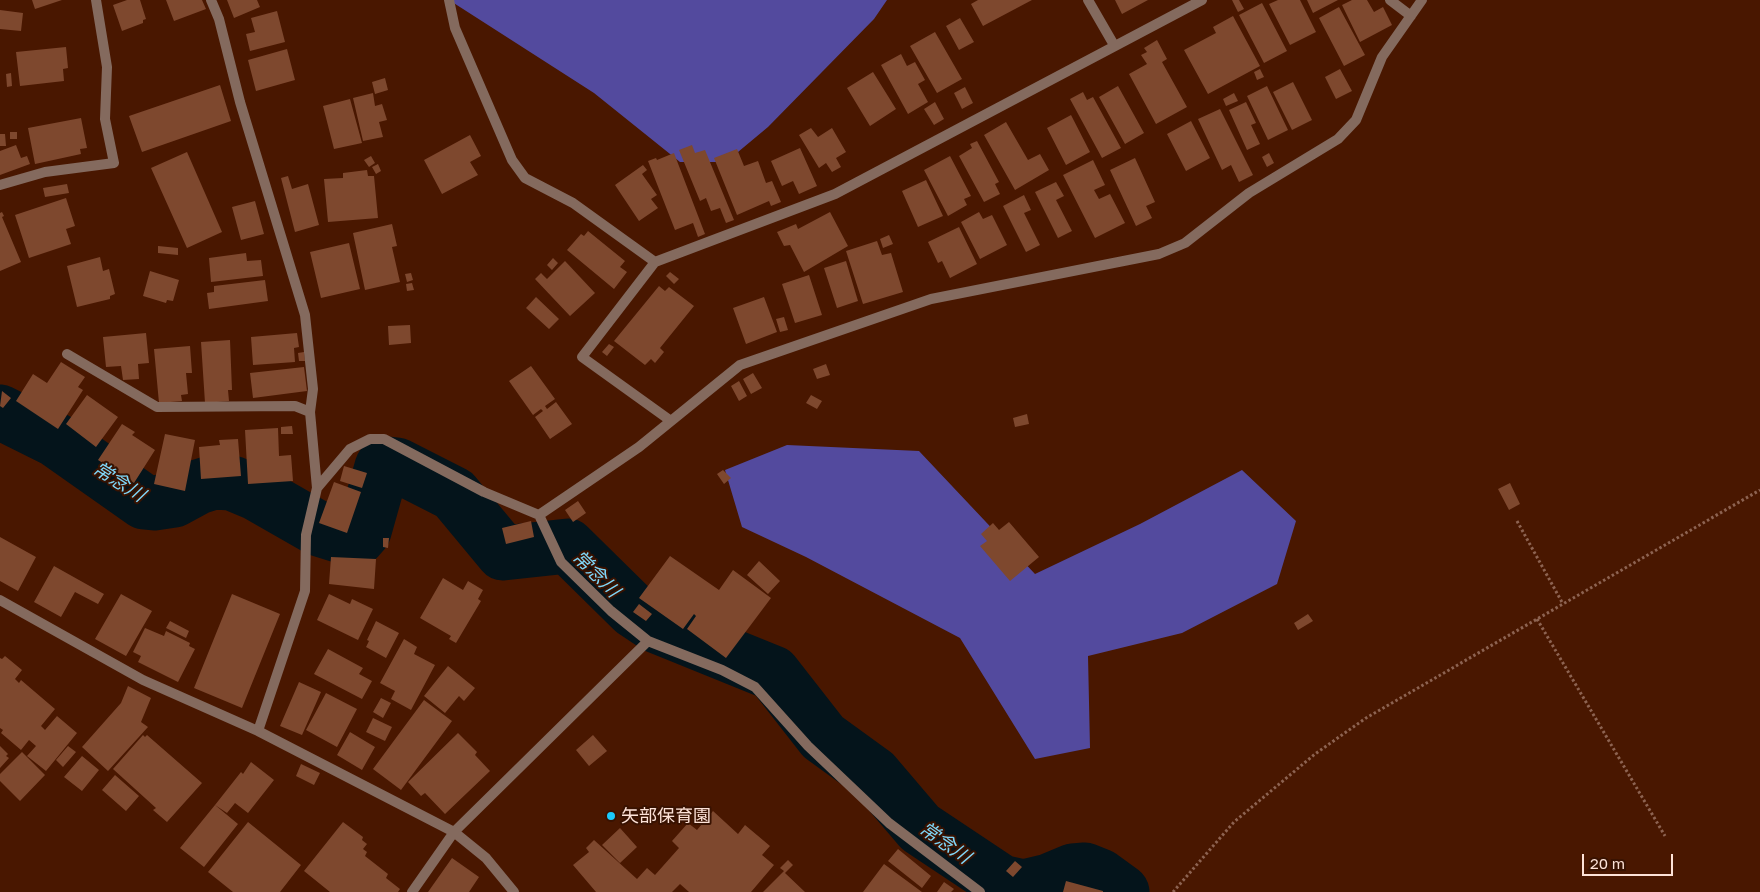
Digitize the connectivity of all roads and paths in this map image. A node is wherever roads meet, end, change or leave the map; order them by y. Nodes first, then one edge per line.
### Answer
1 (96, 0) edge
2 (212, 0) edge
3 (449, 0) edge
4 (1088, 0) edge
5 (1202, 0) edge
6 (1390, 0) edge
7 (1422, 0) edge
8 (1411, 16) junction
9 (1114, 45) junction
10 (0, 185) edge
11 (655, 262) junction
12 (67, 354) dead end
13 (310, 412) junction
14 (671, 421) junction
15 (317, 488) junction
16 (1760, 490) edge
17 (539, 515) junction
18 (1517, 521) dead end
19 (0, 600) edge
20 (1563, 604) junction
21 (1537, 619) junction
22 (648, 641) junction
23 (258, 731) junction
24 (454, 832) junction
25 (1665, 836) dead end
26 (412, 892) edge
27 (514, 892) edge
28 (980, 892) edge
29 (1174, 892) edge

1 - 10 street
2 - 13 street
3 - 11 street
4 - 9 street
5 - 9 street
6 - 8 street
7 - 8 street
8 - 14 street
9 - 11 street
11 - 14 street
12 - 13 street
13 - 15 street
14 - 17 street
15 - 17 street
15 - 23 street
16 - 20 path
17 - 22 street
18 - 20 path
19 - 23 street
20 - 21 path
21 - 25 path
21 - 29 path
22 - 24 street
22 - 28 street
23 - 24 street
24 - 26 street
24 - 27 street

